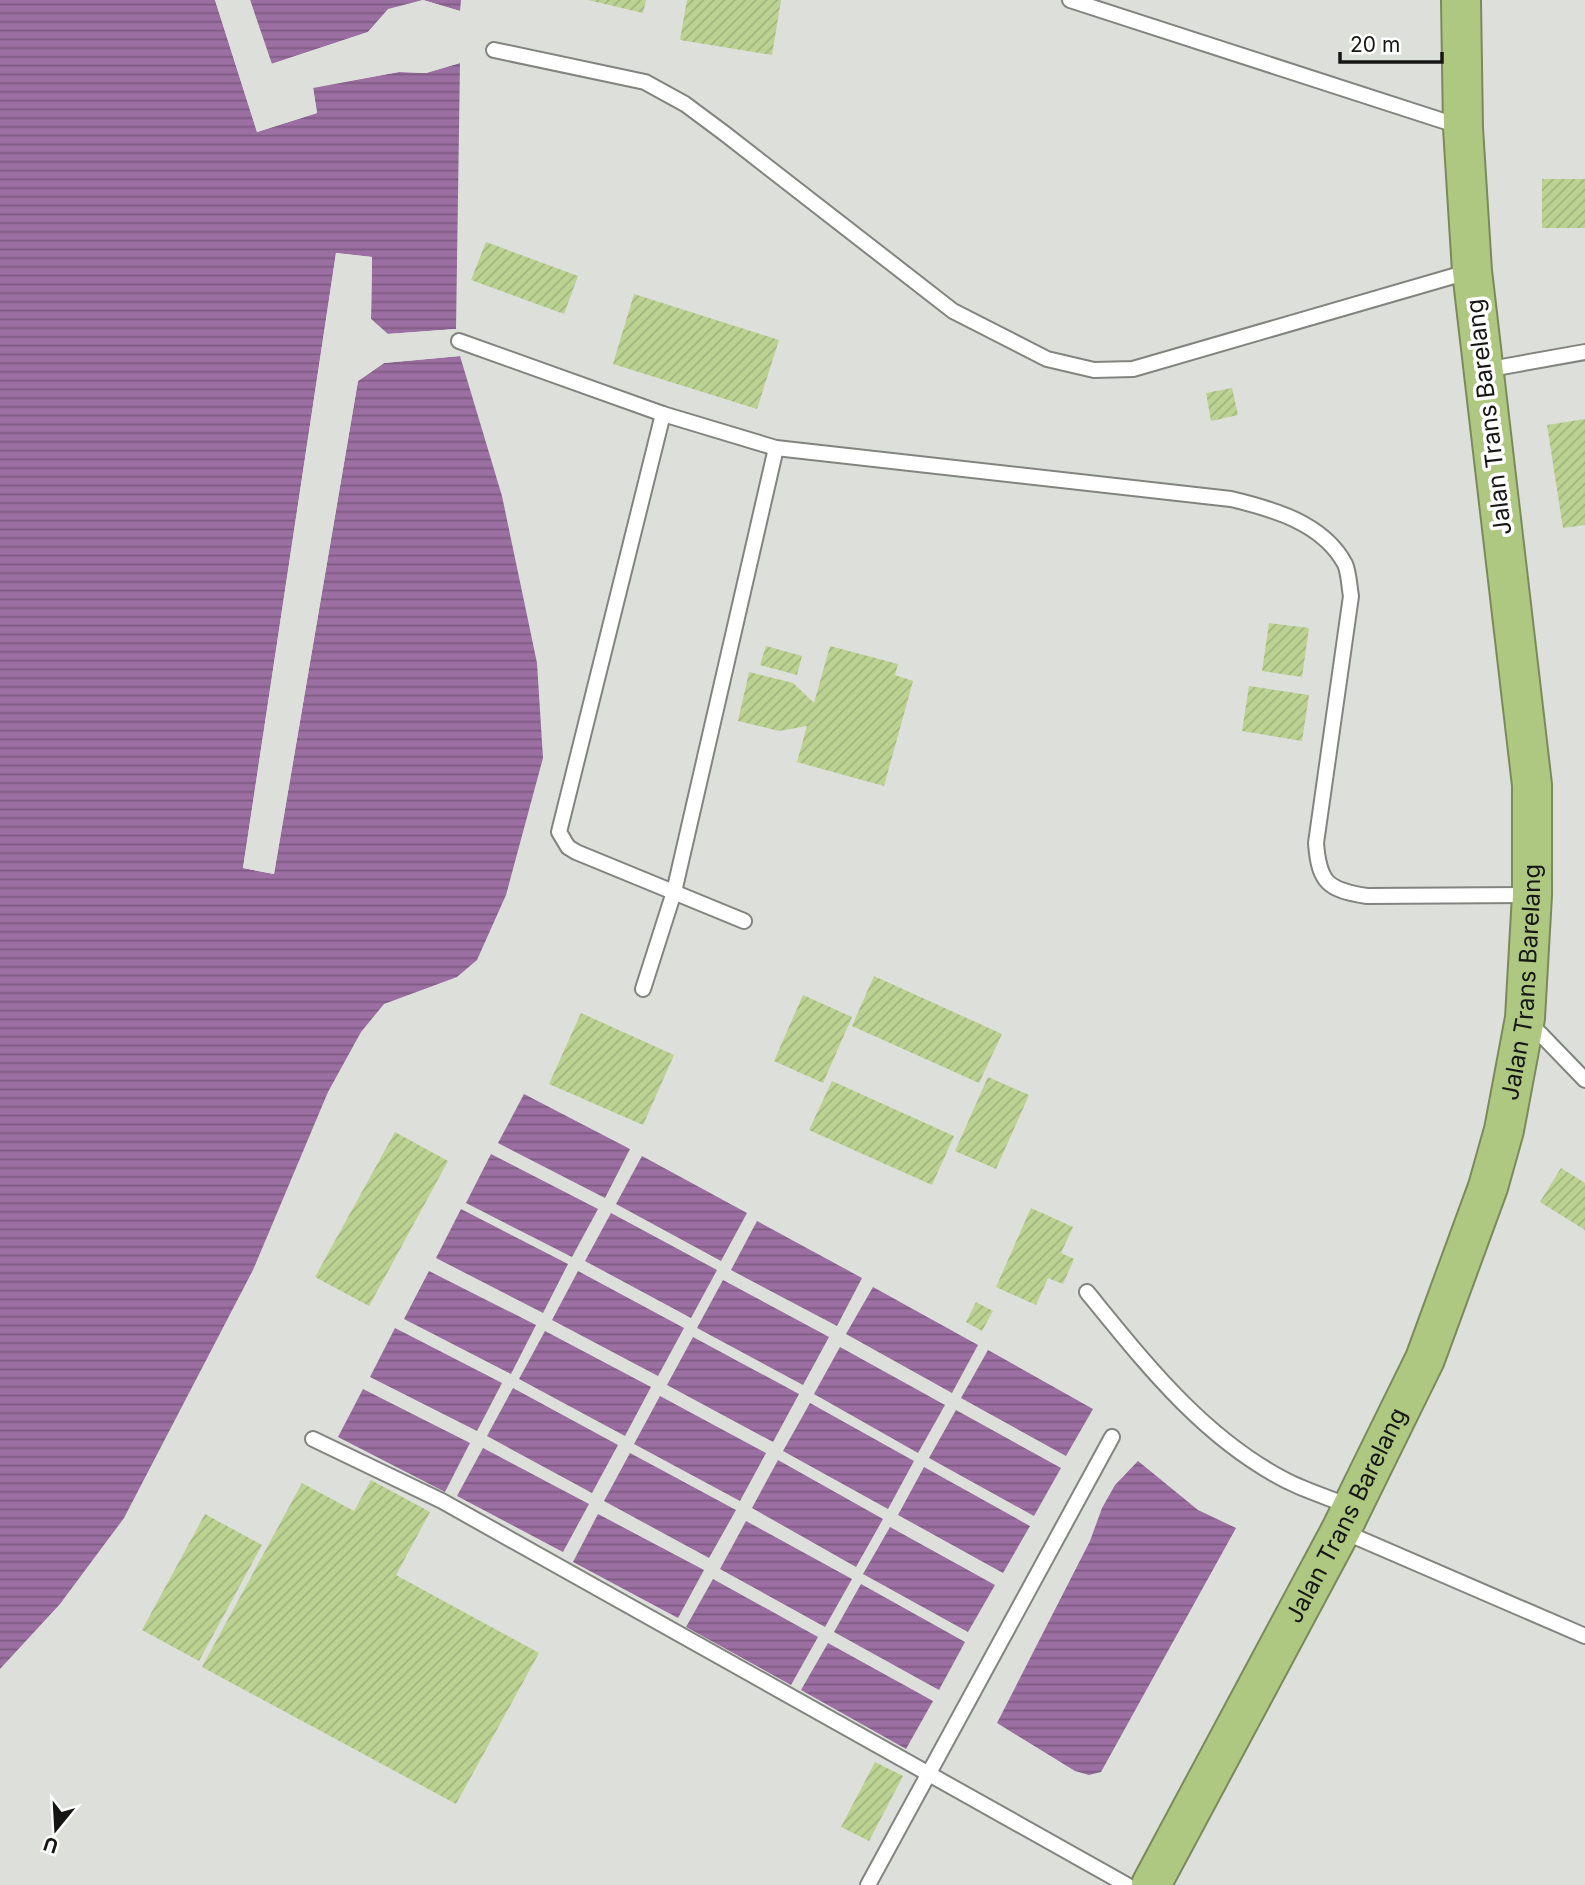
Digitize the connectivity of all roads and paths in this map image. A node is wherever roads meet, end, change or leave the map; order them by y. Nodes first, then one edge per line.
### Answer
1 (1070, 0) edge
2 (1461, 0) edge
3 (494, 50) dead end
4 (1463, 128) junction
5 (1472, 271) junction
6 (459, 341) dead end
7 (1585, 352) edge
8 (1484, 370) junction
9 (663, 414) junction
10 (776, 448) junction
11 (674, 892) junction
12 (1532, 895) junction
13 (744, 922) dead end
14 (643, 989) dead end
15 (1525, 1018) junction
16 (1585, 1080) edge
17 (1087, 1292) dead end
18 (1112, 1437) dead end
19 (313, 1439) dead end
20 (1347, 1519) junction
21 (1585, 1636) edge
22 (929, 1775) junction
23 (868, 1885) edge
24 (1127, 1885) edge
25 (1151, 1885) edge

1 - 4 lane
2 - 4 highway, Jalan Trans Barelang
3 - 5 lane
4 - 5 highway, Jalan Trans Barelang
5 - 8 highway, Jalan Trans Barelang
6 - 9 lane
7 - 8 lane
8 - 12 highway, Jalan Trans Barelang
9 - 10 lane
9 - 11 lane
10 - 11 lane
10 - 12 lane
11 - 13 lane
11 - 14 lane
12 - 15 highway, Jalan Trans Barelang
15 - 16 lane
15 - 20 highway, Jalan Trans Barelang
17 - 20 lane
18 - 22 lane
19 - 22 lane
20 - 21 lane
20 - 25 highway, Jalan Trans Barelang
22 - 23 lane
22 - 24 lane

